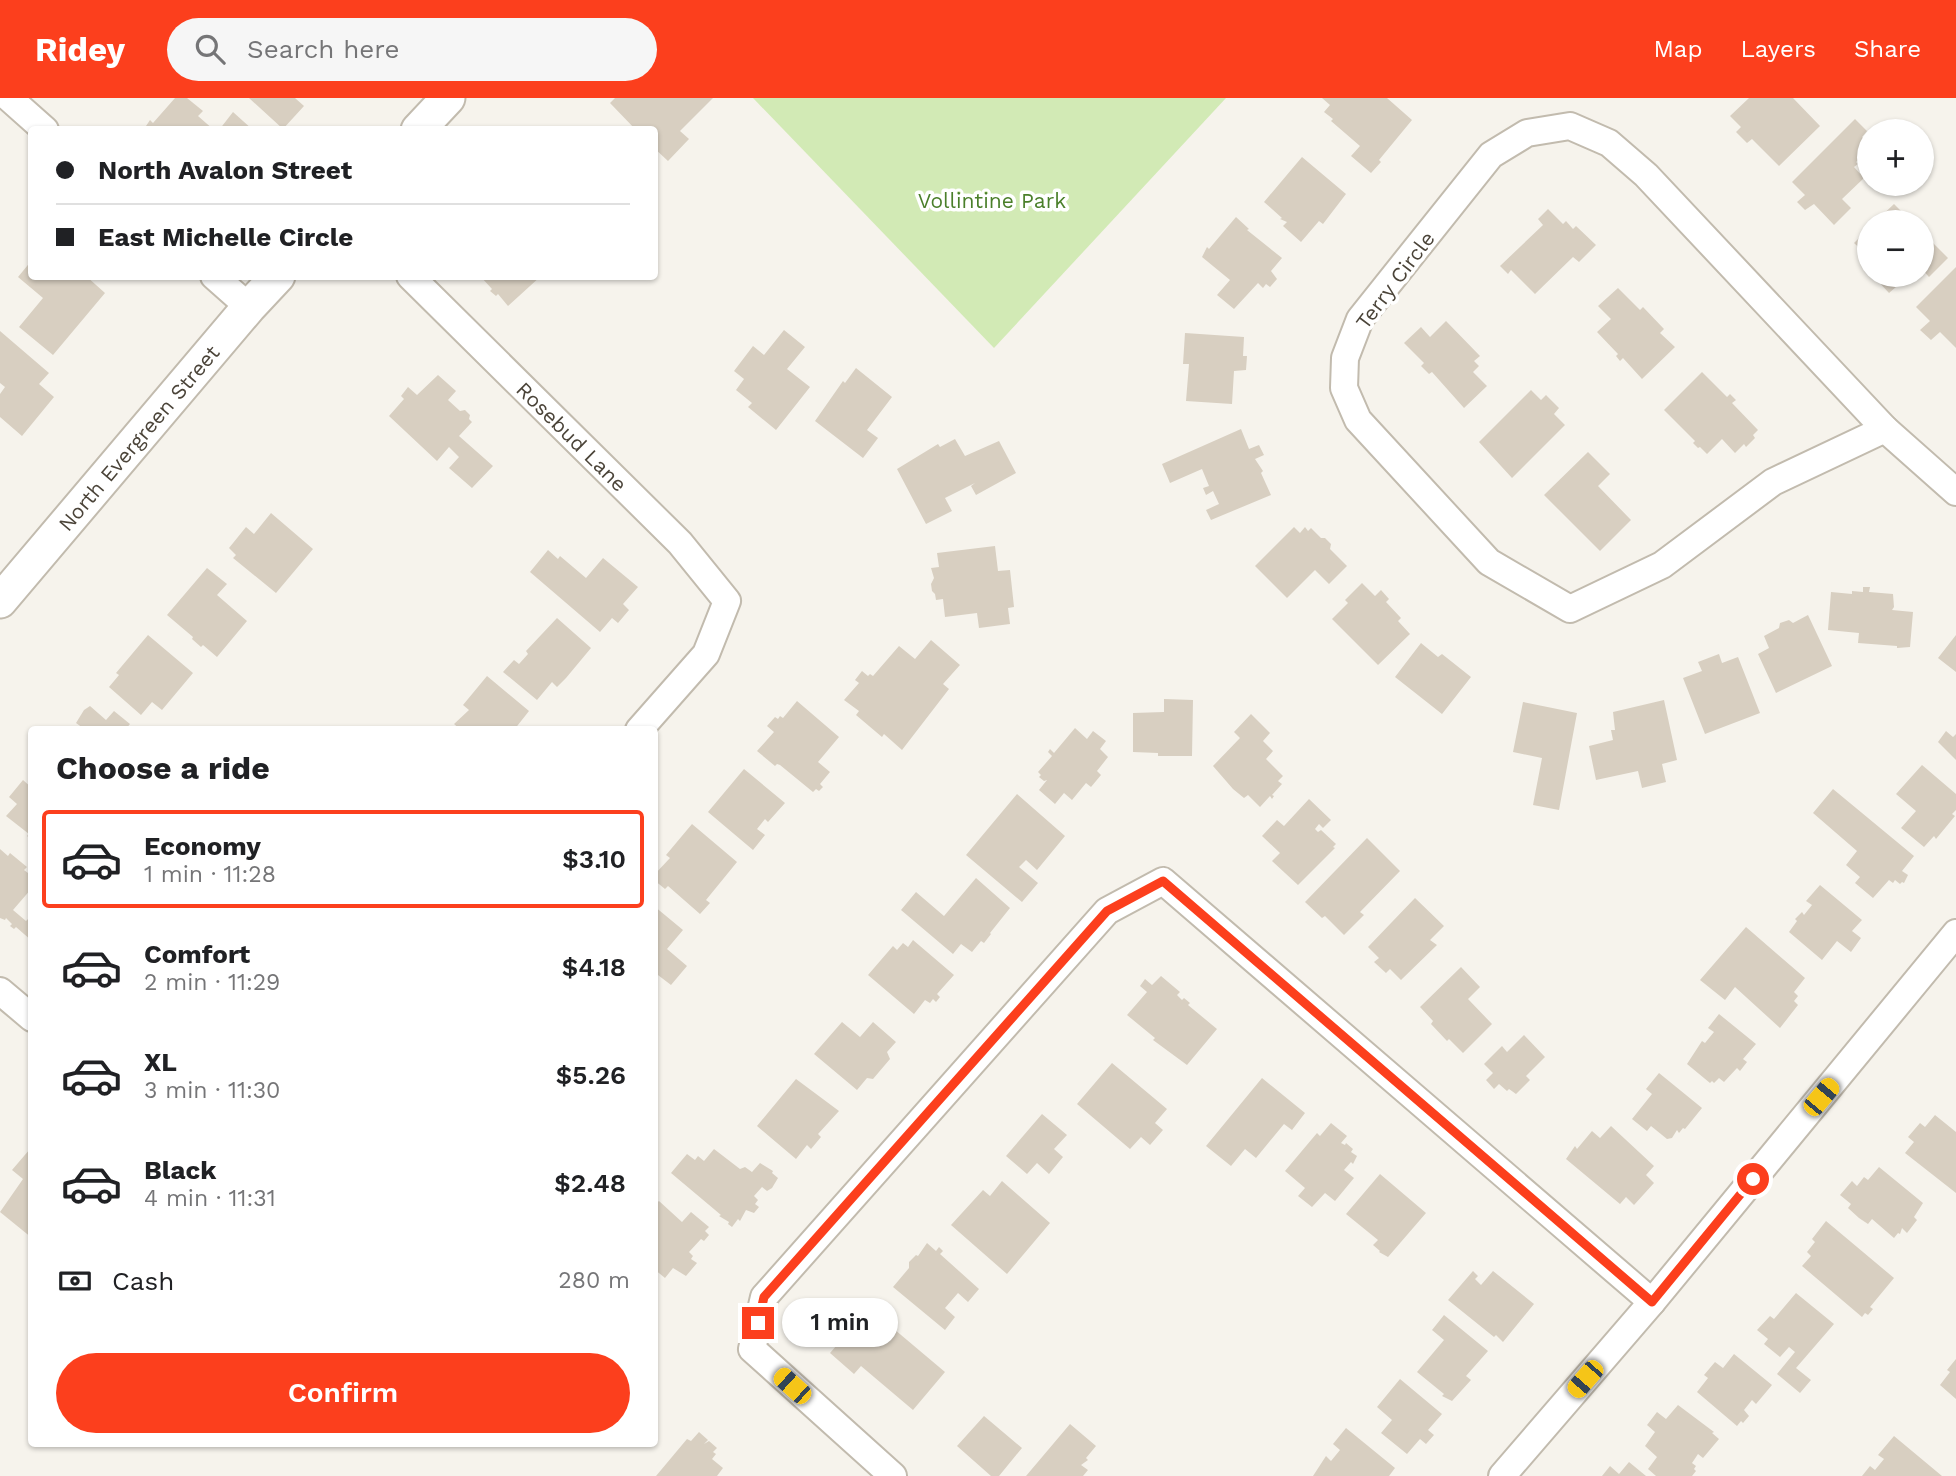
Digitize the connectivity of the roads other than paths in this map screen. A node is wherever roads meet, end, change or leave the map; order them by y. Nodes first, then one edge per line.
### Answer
1 (9, 98) edge
2 (448, 98) edge
3 (40, 126) edge
4 (422, 126) edge
5 (219, 280) edge
6 (274, 280) edge
7 (414, 280) edge
8 (249, 307) junction
9 (1885, 429) junction
10 (1956, 492) edge
11 (0, 601) edge
12 (643, 726) edge
13 (1956, 933) edge
14 (0, 991) edge
15 (28, 1015) edge
16 (1652, 1302) junction
17 (893, 1476) edge
18 (1502, 1476) edge

1 - 3 street
2 - 4 street
5 - 8 street
6 - 8 street, North Evergreen Street
7 - 12 street, Rosebud Lane
8 - 11 street, North Evergreen Street
9 - 9 street, Terry Circle
9 - 10 street, Terry Circle
13 - 16 street
14 - 15 street
16 - 17 street
16 - 18 street

